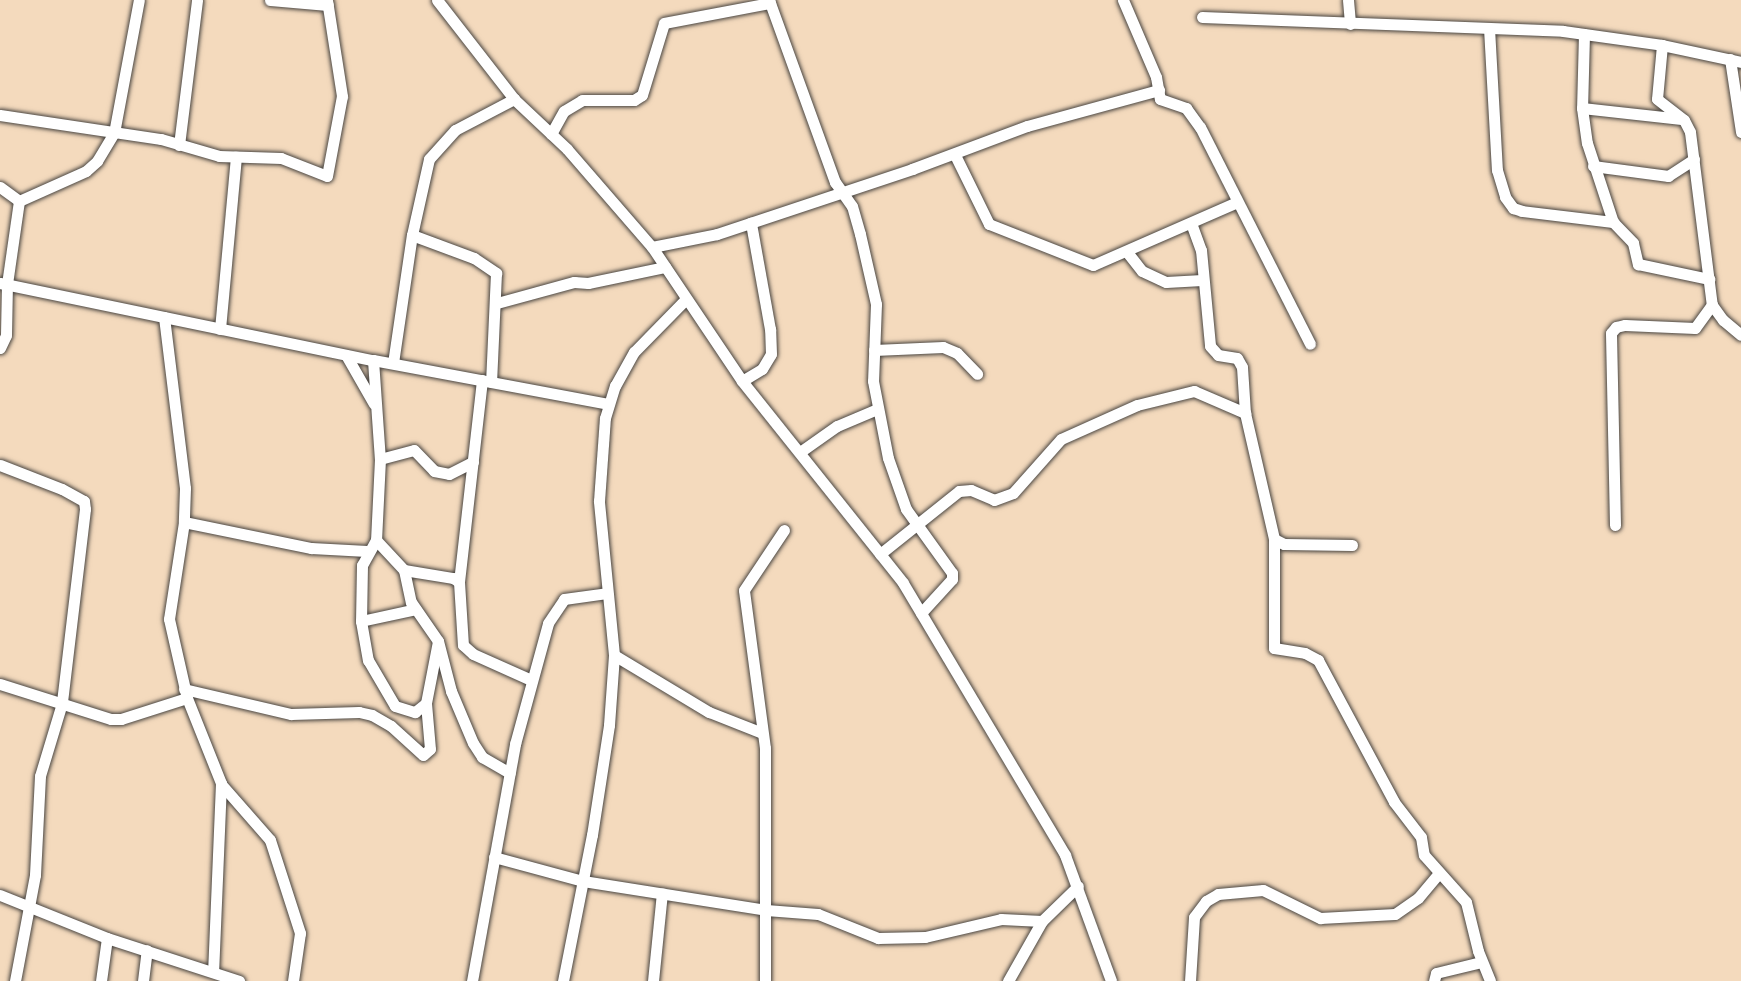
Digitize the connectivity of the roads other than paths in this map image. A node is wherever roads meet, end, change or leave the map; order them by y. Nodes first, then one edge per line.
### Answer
1 (139, 0) edge
2 (197, 0) edge
3 (270, 0) edge
4 (437, 0) edge
5 (1123, 0) edge
6 (1348, 0) edge
7 (769, 2) edge
8 (327, 3) edge
9 (1202, 17) dead end
10 (1350, 24) junction
11 (1489, 28) junction
12 (1584, 34) junction
13 (1662, 45) junction
14 (1736, 60) edge
15 (1159, 90) junction
16 (514, 99) junction
17 (1582, 108) junction
18 (0, 115) edge
19 (1684, 120) junction
20 (1741, 132) edge
21 (114, 133) junction
22 (551, 134) junction
23 (179, 145) junction
24 (955, 155) junction
25 (236, 157) junction
26 (1694, 159) junction
27 (1593, 166) junction
28 (0, 187) edge
29 (844, 192) junction
30 (19, 201) junction
31 (1237, 202) junction
32 (1613, 222) junction
33 (751, 223) junction
34 (1191, 223) junction
35 (412, 235) junction
36 (652, 247) junction
37 (1127, 252) junction
38 (665, 267) junction
39 (1709, 279) junction
40 (1202, 280) junction
41 (3, 283) edge
42 (685, 300) junction
43 (497, 303) junction
44 (1712, 305) junction
45 (164, 317) junction
46 (220, 329) junction
47 (1741, 335) edge
48 (1310, 344) dead end
49 (0, 348) edge
50 (874, 350) junction
51 (346, 355) junction
52 (373, 360) junction
53 (393, 363) junction
54 (977, 374) dead end
55 (487, 381) junction
56 (742, 381) junction
57 (375, 404) junction
58 (608, 404) junction
59 (877, 409) junction
60 (1245, 413) junction
61 (800, 452) junction
62 (380, 459) junction
63 (473, 462) junction
64 (0, 465) edge
65 (184, 522) junction
66 (1615, 525) dead end
67 (916, 527) junction
68 (784, 530) dead end
69 (1274, 539) junction
70 (376, 540) junction
71 (1352, 545) dead end
72 (367, 551) junction
73 (880, 554) junction
74 (404, 570) junction
75 (459, 582) junction
76 (607, 593) junction
77 (416, 609) junction
78 (921, 613) junction
79 (361, 621) junction
80 (438, 641) junction
81 (614, 655) junction
82 (531, 680) junction
83 (0, 684) edge
84 (186, 694) junction
85 (62, 703) junction
86 (426, 703) junction
87 (762, 733) junction
88 (510, 773) junction
89 (221, 783) junction
90 (494, 857) junction
91 (1439, 873) junction
92 (583, 881) junction
93 (1078, 886) junction
94 (662, 893) junction
95 (0, 895) edge
96 (28, 904) junction
97 (766, 910) junction
98 (1042, 921) junction
99 (107, 938) junction
100 (147, 950) junction
101 (1481, 962) junction
102 (208, 969) junction
103 (15, 981) edge
104 (101, 981) edge
105 (143, 981) edge
106 (201, 981) edge
107 (239, 981) edge
108 (293, 981) edge
109 (472, 981) edge
110 (563, 981) edge
111 (653, 981) edge
112 (765, 981) edge
113 (1008, 981) edge
114 (1111, 981) edge
115 (1190, 981) edge
116 (1434, 981) edge
117 (1490, 981) edge

1 - 21 street
2 - 23 street
3 - 8 street
4 - 16 street
5 - 15 street
6 - 10 street
7 - 22 street
7 - 29 street
8 - 25 street
9 - 10 street
10 - 11 street
11 - 12 street
11 - 32 street
12 - 13 street
12 - 17 street
13 - 14 street
13 - 19 street
14 - 20 street
15 - 24 street
15 - 31 street
16 - 22 street
16 - 35 street
17 - 19 street
17 - 27 street
18 - 21 street
19 - 26 street
21 - 23 street
21 - 30 street
22 - 36 street
23 - 25 street
24 - 29 street
24 - 37 street
25 - 46 street
26 - 27 street
26 - 39 street
27 - 32 street
28 - 30 street
29 - 33 street
29 - 50 street
30 - 41 street
31 - 34 street
31 - 48 street
32 - 39 street
33 - 36 street
33 - 56 street
34 - 37 street
34 - 40 street
35 - 43 street
35 - 53 street
36 - 38 street
37 - 40 street
38 - 42 street
38 - 43 street
39 - 44 street
40 - 60 street
41 - 45 street
41 - 49 street
42 - 56 street
42 - 58 street
43 - 55 street
44 - 47 street
44 - 66 street
45 - 46 street
45 - 65 street
46 - 51 street
50 - 54 street
50 - 59 street
51 - 52 street
51 - 57 street
52 - 53 street
52 - 57 street
53 - 55 street
55 - 58 street
55 - 63 street
56 - 61 street
57 - 62 street
58 - 76 street
59 - 61 street
59 - 67 street
60 - 67 street
60 - 69 street
61 - 73 street
62 - 63 street
62 - 70 street
63 - 75 street
64 - 85 street
65 - 72 street
65 - 84 street
67 - 73 street
67 - 78 street
68 - 87 street
69 - 71 street
69 - 91 street
70 - 72 street
70 - 74 street
72 - 79 street
73 - 78 street
74 - 75 street
74 - 77 street
75 - 82 street
76 - 81 street
76 - 82 street
77 - 79 street
77 - 80 street
78 - 93 street
79 - 86 street
80 - 86 street
80 - 88 street
81 - 87 street
81 - 92 street
82 - 88 street
83 - 85 street
84 - 85 street
84 - 86 street
84 - 89 street
85 - 96 street
87 - 97 street
88 - 90 street
89 - 102 street
89 - 108 street
90 - 92 street
90 - 109 street
91 - 101 street
91 - 115 street
92 - 94 street
92 - 110 street
93 - 98 street
93 - 114 street
94 - 97 street
94 - 111 street
95 - 96 street
96 - 99 street
96 - 103 street
97 - 98 street
97 - 112 street
98 - 113 street
99 - 100 street
99 - 104 street
100 - 102 street
100 - 105 street
101 - 116 street
101 - 117 street
102 - 106 street
102 - 107 street

